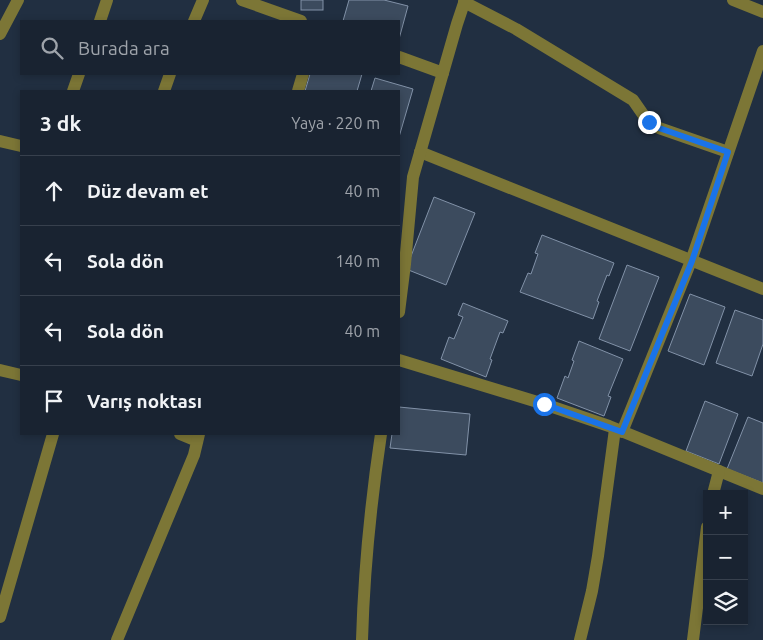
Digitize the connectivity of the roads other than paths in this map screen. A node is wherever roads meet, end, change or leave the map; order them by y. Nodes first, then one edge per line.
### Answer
1 (18, 0) edge
2 (107, 0) edge
3 (203, 0) edge
4 (242, 0) edge
5 (733, 0) edge
6 (464, 1) edge
7 (763, 12) edge
8 (100, 20) edge
9 (194, 20) edge
10 (298, 20) edge
11 (0, 34) edge
12 (763, 51) edge
13 (400, 57) edge
14 (443, 73) junction
15 (79, 75) edge
16 (170, 75) edge
17 (303, 75) edge
18 (758, 82) edge
19 (72, 90) edge
20 (164, 90) edge
21 (298, 90) edge
22 (0, 141) edge
23 (20, 146) edge
24 (420, 152) junction
25 (728, 152) junction
26 (692, 261) junction
27 (763, 289) edge
28 (400, 304) edge
29 (400, 360) edge
30 (0, 370) edge
31 (20, 375) edge
32 (619, 430) junction
33 (53, 435) edge
34 (184, 435) edge
35 (381, 435) edge
36 (198, 438) edge
37 (719, 471) junction
38 (763, 489) edge
39 (714, 490) edge
40 (706, 535) edge
41 (0, 617) edge
42 (117, 640) edge
43 (362, 640) edge
44 (580, 640) edge
45 (693, 640) edge

1 - 11 street
2 - 8 street
3 - 9 street
4 - 10 street
5 - 7 street
6 - 14 street
6 - 25 street
12 - 18 street
13 - 14 street
14 - 24 street
15 - 19 street
16 - 20 street
17 - 21 street
18 - 25 street
22 - 23 street
24 - 26 street
24 - 28 street
25 - 26 street
26 - 27 street
26 - 32 street
29 - 32 street
30 - 31 street
32 - 37 street
32 - 44 street
33 - 41 street
34 - 36 street
35 - 43 street
36 - 42 street
37 - 38 street
37 - 39 street
40 - 45 street

